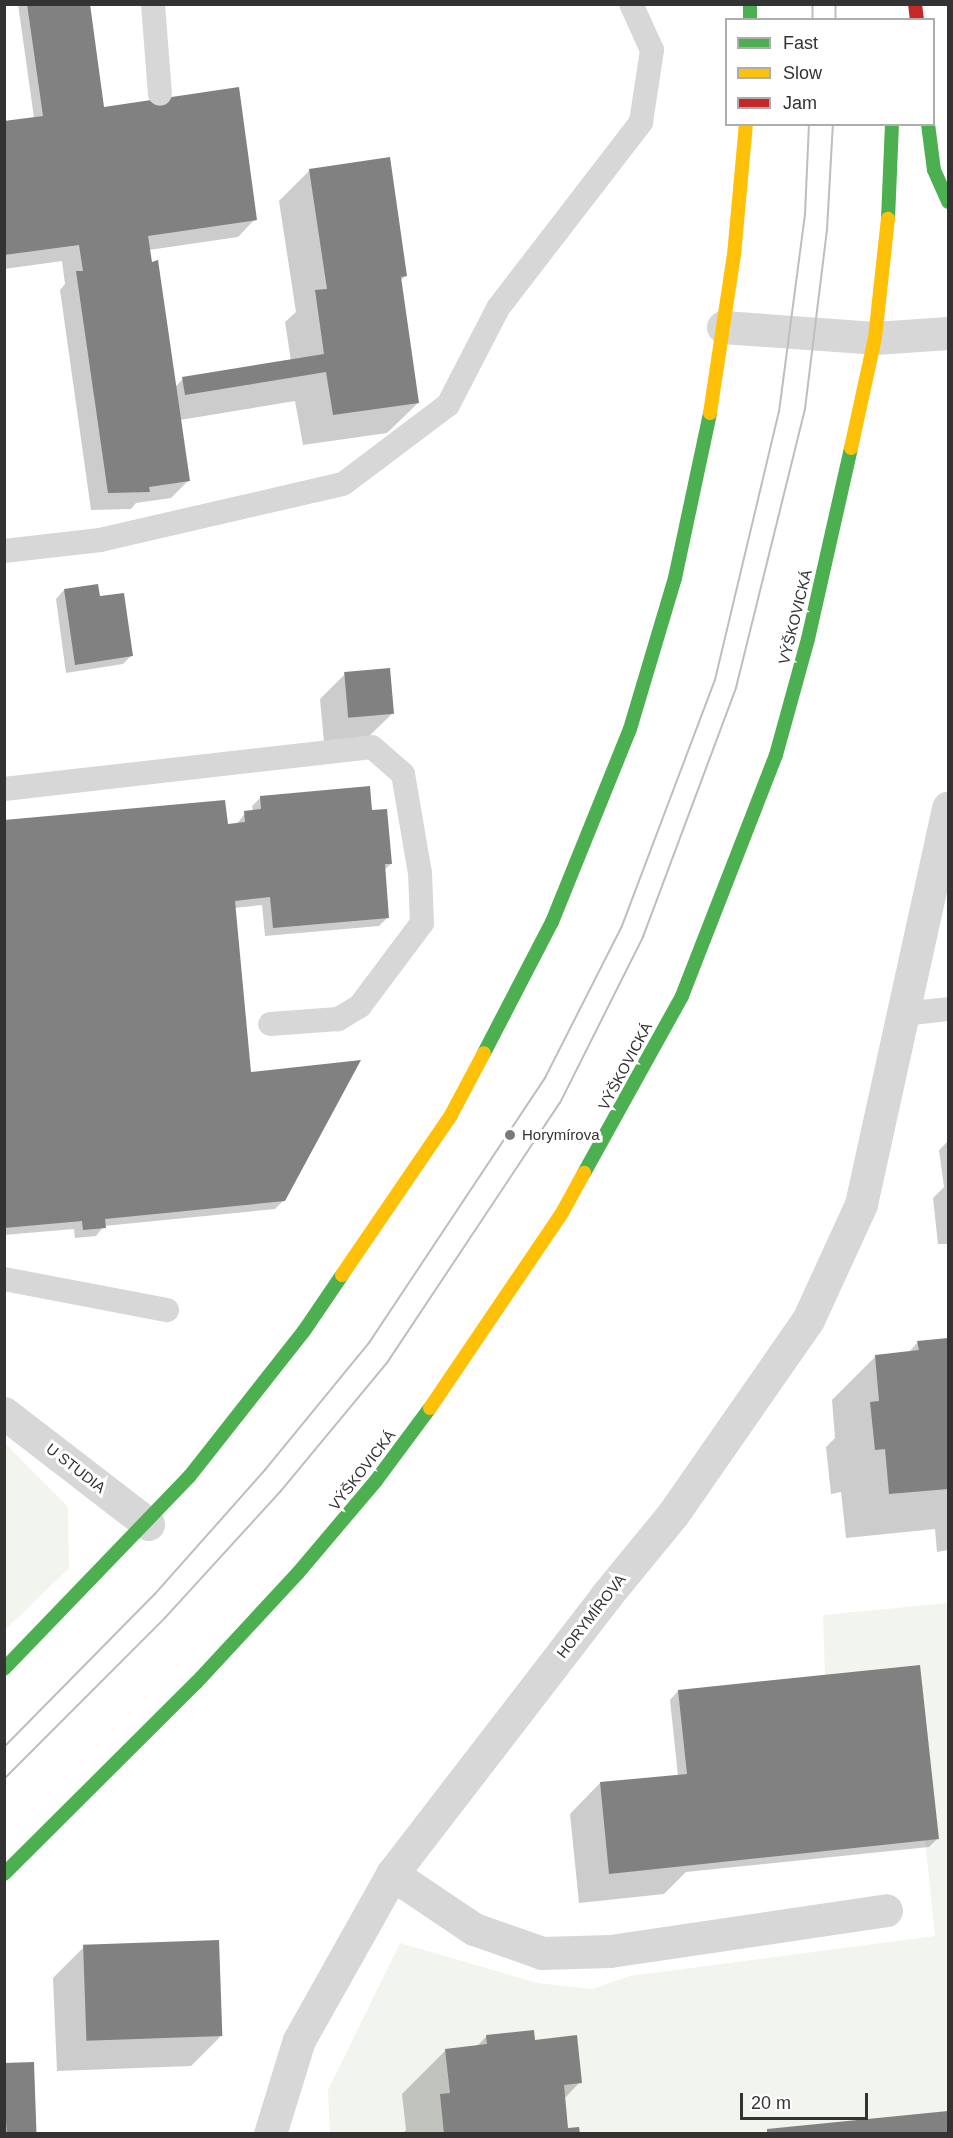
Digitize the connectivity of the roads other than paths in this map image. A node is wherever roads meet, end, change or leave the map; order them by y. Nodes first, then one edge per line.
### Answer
1 (153, 4) edge
2 (631, 4) edge
3 (160, 94) dead end
4 (746, 126) edge
5 (892, 126) edge
6 (928, 126) edge
7 (948, 202) edge
8 (723, 327) junction
9 (948, 333) edge
10 (875, 338) junction
11 (4, 551) edge
12 (4, 789) edge
13 (948, 807) edge
14 (948, 1009) edge
15 (903, 1014) junction
16 (270, 1024) dead end
17 (4, 1279) edge
18 (167, 1310) dead end
19 (4, 1413) edge
20 (148, 1524) junction
21 (4, 1669) edge
22 (4, 1874) edge
23 (392, 1874) junction
24 (886, 1910) dead end
25 (270, 2133) edge

1 - 3 lane
2 - 11 lane
4 - 8 street
5 - 10 street, VÝŠKOVICKÁ
6 - 7 street
8 - 10 street
8 - 20 street
9 - 10 street
10 - 22 street, VÝŠKOVICKÁ
12 - 16 lane
13 - 15 street, HORYMÍROVA
14 - 15 lane
15 - 23 street, HORYMÍROVA
17 - 18 lane
19 - 20 street, U STUDIA
20 - 21 street
23 - 24 street
23 - 25 street, HORYMÍROVA

